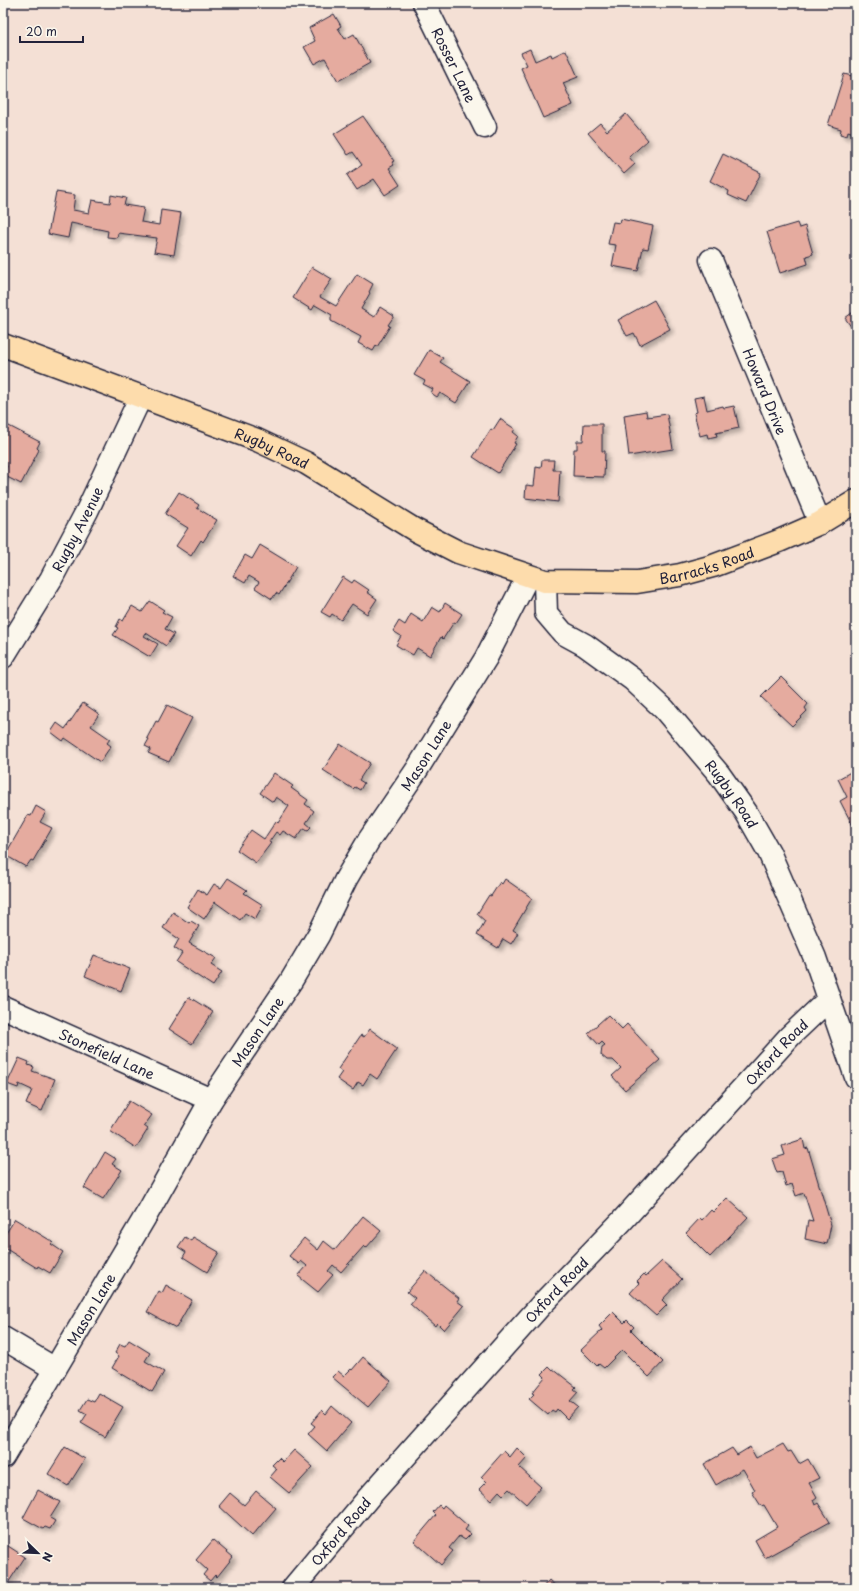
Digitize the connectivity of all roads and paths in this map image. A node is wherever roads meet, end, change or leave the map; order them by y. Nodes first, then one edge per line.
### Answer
1 (424, 3) edge
2 (485, 127) dead end
3 (711, 260) dead end
4 (3, 345) edge
5 (141, 396) junction
6 (856, 501) edge
7 (820, 522) junction
8 (536, 578) junction
9 (3, 657) edge
10 (829, 999) junction
11 (3, 1007) edge
12 (856, 1077) edge
13 (211, 1100) junction
14 (3, 1338) edge
15 (55, 1369) junction
16 (3, 1457) edge
17 (293, 1588) edge

1 - 2 street, Rosser Lane
3 - 7 street, Howard Drive
4 - 5 main road, Rugby Road
5 - 8 main road, Rugby Road
5 - 9 street, Rugby Avenue
6 - 7 main road, Barracks Road
7 - 8 main road, Barracks Road
8 - 10 street, Rugby Road
8 - 13 street, Mason Lane
10 - 12 street, Rugby Road
10 - 17 street, Oxford Road
11 - 13 street, Stonefield Lane
13 - 15 street, Mason Lane
14 - 15 street
15 - 16 street, Mason Lane

